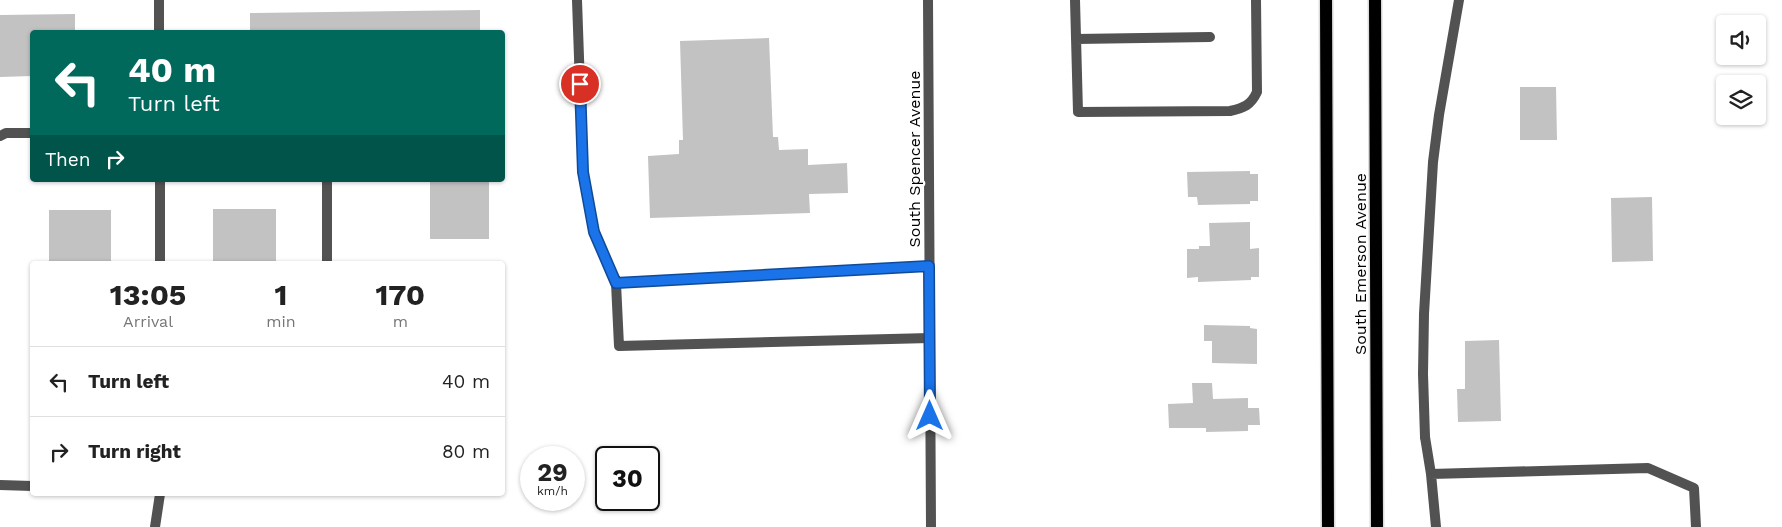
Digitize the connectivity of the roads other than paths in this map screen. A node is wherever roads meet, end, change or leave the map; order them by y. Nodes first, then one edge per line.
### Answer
1 (159, 0) edge
2 (577, 0) edge
3 (928, 0) edge
4 (1075, 0) edge
5 (1256, 0) edge
6 (1326, 0) edge
7 (1375, 0) edge
8 (1459, 0) edge
9 (159, 30) edge
10 (1210, 37) dead end
11 (1076, 40) junction
12 (30, 133) edge
13 (0, 136) edge
14 (160, 182) edge
15 (327, 182) edge
16 (160, 261) edge
17 (327, 261) edge
18 (929, 266) junction
19 (616, 283) junction
20 (930, 338) junction
21 (1431, 474) junction
22 (0, 485) edge
23 (30, 486) edge
24 (160, 496) edge
25 (156, 527) edge
26 (931, 527) edge
27 (1328, 527) edge
28 (1377, 527) edge
29 (1436, 527) edge
30 (1696, 527) edge

1 - 9 street
2 - 19 street
3 - 18 street, South Spencer Avenue
4 - 11 street
5 - 11 street
6 - 27 main road, South Emerson Avenue
7 - 28 main road, South Emerson Avenue
8 - 21 street
10 - 11 street
12 - 13 street
14 - 16 street
15 - 17 street
18 - 19 street
18 - 20 street, South Spencer Avenue
19 - 20 street
20 - 26 street, South Spencer Avenue
21 - 29 street
21 - 30 street
22 - 23 street
24 - 25 street

